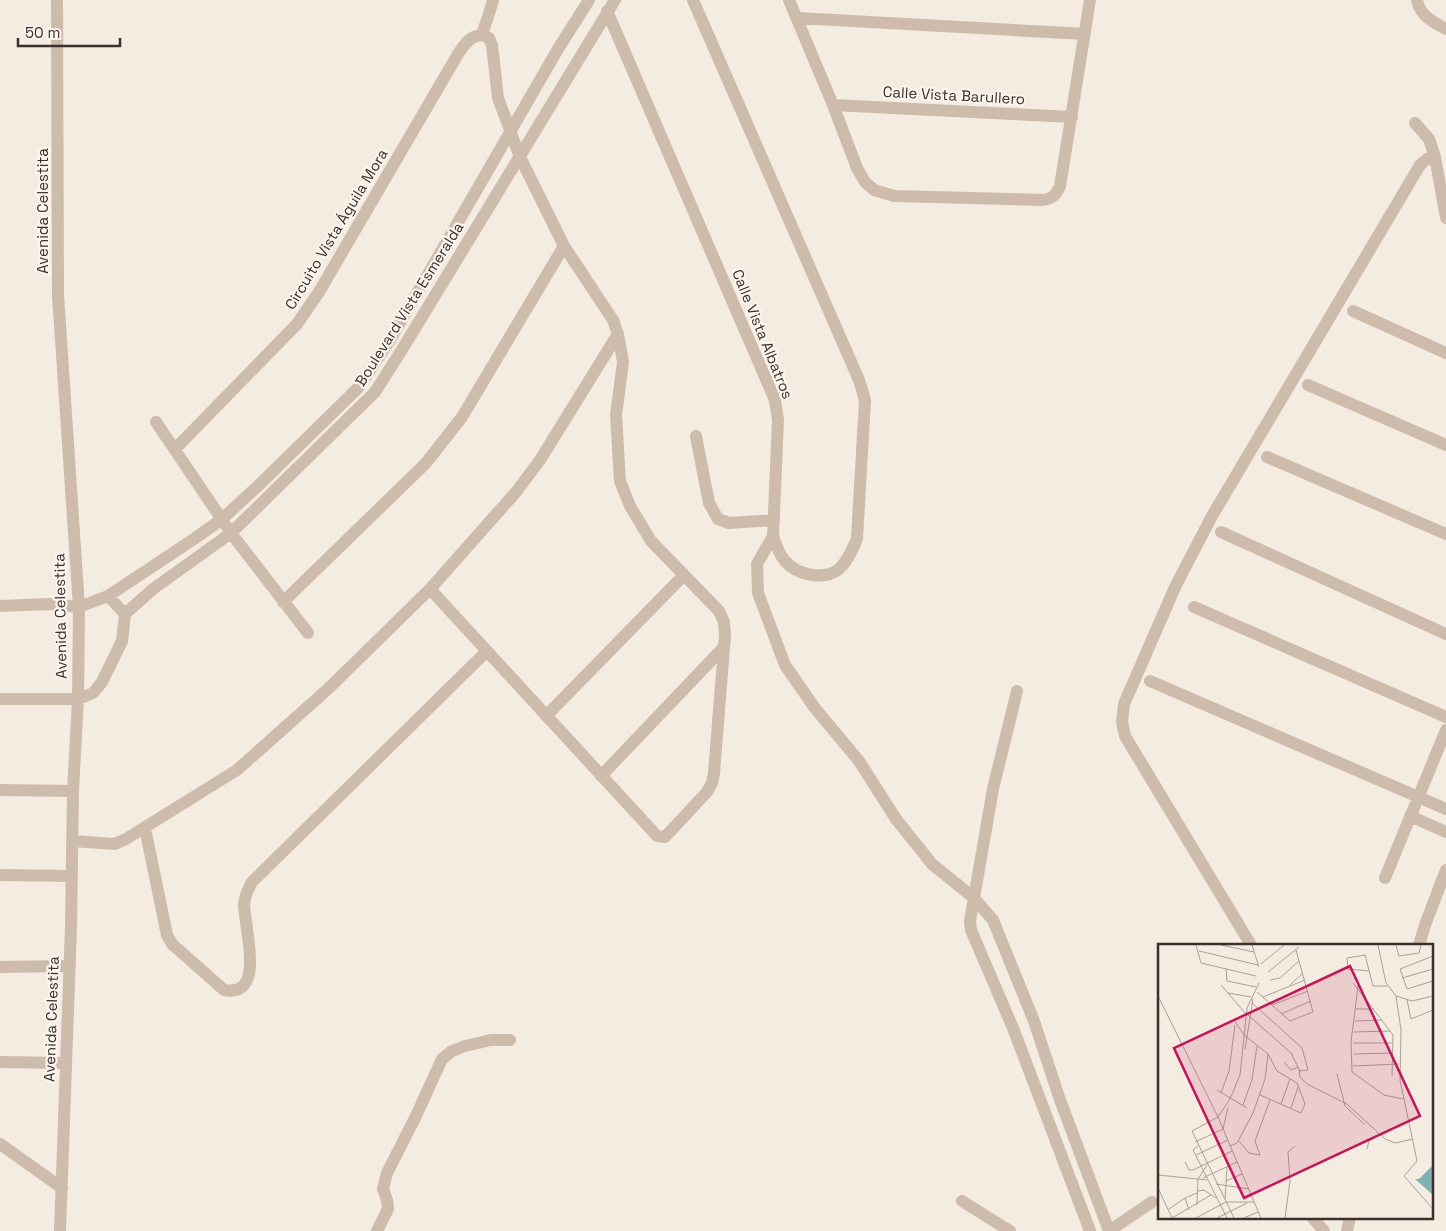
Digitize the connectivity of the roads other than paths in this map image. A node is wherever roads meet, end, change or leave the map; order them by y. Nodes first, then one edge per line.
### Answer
1 (57, 0) edge
2 (589, 0) edge
3 (614, 0) edge
4 (693, 0) edge
5 (789, 0) edge
6 (1090, 0) edge
7 (1418, 0) edge
8 (493, 1) edge
9 (606, 11) junction
10 (797, 18) junction
11 (1446, 29) edge
12 (1085, 34) junction
13 (482, 35) junction
14 (833, 105) junction
15 (1072, 117) junction
16 (1415, 123) dead end
17 (510, 133) junction
18 (520, 157) junction
19 (1435, 157) junction
20 (1446, 218) edge
21 (564, 246) junction
22 (1353, 311) dead end
23 (618, 334) junction
24 (1446, 353) edge
25 (1308, 385) dead end
26 (156, 422) dead end
27 (696, 436) dead end
28 (1446, 445) edge
29 (175, 449) junction
30 (1267, 457) dead end
31 (222, 519) junction
32 (774, 520) junction
33 (1221, 532) dead end
34 (232, 533) junction
35 (1446, 534) edge
36 (773, 536) junction
37 (684, 575) junction
38 (430, 588) junction
39 (108, 596) junction
40 (283, 602) junction
41 (0, 606) edge
42 (80, 607) junction
43 (1194, 607) dead end
44 (126, 614) junction
45 (308, 633) dead end
46 (1446, 634) edge
47 (724, 647) junction
48 (487, 651) junction
49 (1150, 681) dead end
50 (1017, 691) dead end
51 (0, 699) edge
52 (78, 699) junction
53 (546, 716) junction
54 (1446, 717) edge
55 (1446, 730) edge
56 (600, 776) junction
57 (0, 790) edge
58 (73, 791) junction
59 (1418, 797) junction
60 (1446, 809) edge
61 (1410, 816) junction
62 (145, 828) junction
63 (1446, 832) edge
64 (72, 841) junction
65 (1446, 870) edge
66 (0, 875) edge
67 (71, 876) junction
68 (1385, 878) dead end
69 (974, 898) junction
70 (1250, 944) edge
71 (1419, 944) edge
72 (70, 966) junction
73 (0, 967) edge
74 (510, 1040) dead end
75 (0, 1062) edge
76 (65, 1063) junction
77 (0, 1144) edge
78 (62, 1188) junction
79 (962, 1201) dead end
80 (1152, 1202) dead end
81 (1313, 1218) edge
82 (1350, 1218) edge
83 (60, 1231) edge
84 (377, 1231) edge
85 (1010, 1231) edge
86 (1090, 1231) edge
87 (1110, 1231) edge
88 (1324, 1231) edge
89 (1347, 1231) edge

1 - 42 street, Avenida Celestita
2 - 17 street, Boulevard Vista Esmeralda
3 - 9 street, Boulevard Vista Esmeralda
4 - 36 street, Calle Vista Albatros
5 - 10 street
6 - 12 street
7 - 11 street
8 - 13 street
9 - 18 street, Boulevard Vista Esmeralda
9 - 32 street, Calle Vista Albatros
10 - 12 street
10 - 14 street
12 - 15 street
13 - 17 street
13 - 29 street, Circuito Vista Águila Mora
14 - 15 street, Calle Vista Barullero
14 - 15 street
16 - 19 street
17 - 18 street
17 - 31 street, Boulevard Vista Esmeralda
18 - 21 street
18 - 34 street, Boulevard Vista Esmeralda
19 - 20 street
19 - 70 street
21 - 23 street
21 - 40 street
22 - 24 street
23 - 37 street
23 - 38 street
25 - 28 street
26 - 29 street
27 - 32 street
29 - 31 street
30 - 35 street
31 - 34 street
31 - 39 street, Boulevard Vista Esmeralda
32 - 36 street, Calle Vista Albatros
33 - 46 street
34 - 40 street
34 - 44 street, Boulevard Vista Esmeralda
36 - 69 street
37 - 47 street
37 - 53 street
38 - 48 street
38 - 62 street
39 - 42 street, Boulevard Vista Esmeralda
39 - 44 street
40 - 45 street
41 - 42 street
42 - 52 street, Avenida Celestita
43 - 54 street
44 - 52 street
47 - 56 street
47 - 56 street
48 - 53 street
48 - 62 street
49 - 59 street
50 - 69 street
51 - 52 street
52 - 58 street, Avenida Celestita
53 - 56 street
55 - 59 street
57 - 58 street
58 - 64 street, Avenida Celestita
59 - 60 street
59 - 61 street
61 - 63 street
61 - 68 street
62 - 64 street
64 - 67 street, Avenida Celestita
65 - 71 street
66 - 67 street
67 - 72 street, Avenida Celestita
69 - 86 street
69 - 87 street
72 - 73 street
72 - 76 street, Avenida Celestita
74 - 84 street
75 - 76 street
76 - 78 street, Avenida Celestita
77 - 78 street
78 - 83 street, Avenida Celestita
79 - 85 street
80 - 87 street
81 - 88 street
82 - 89 street

